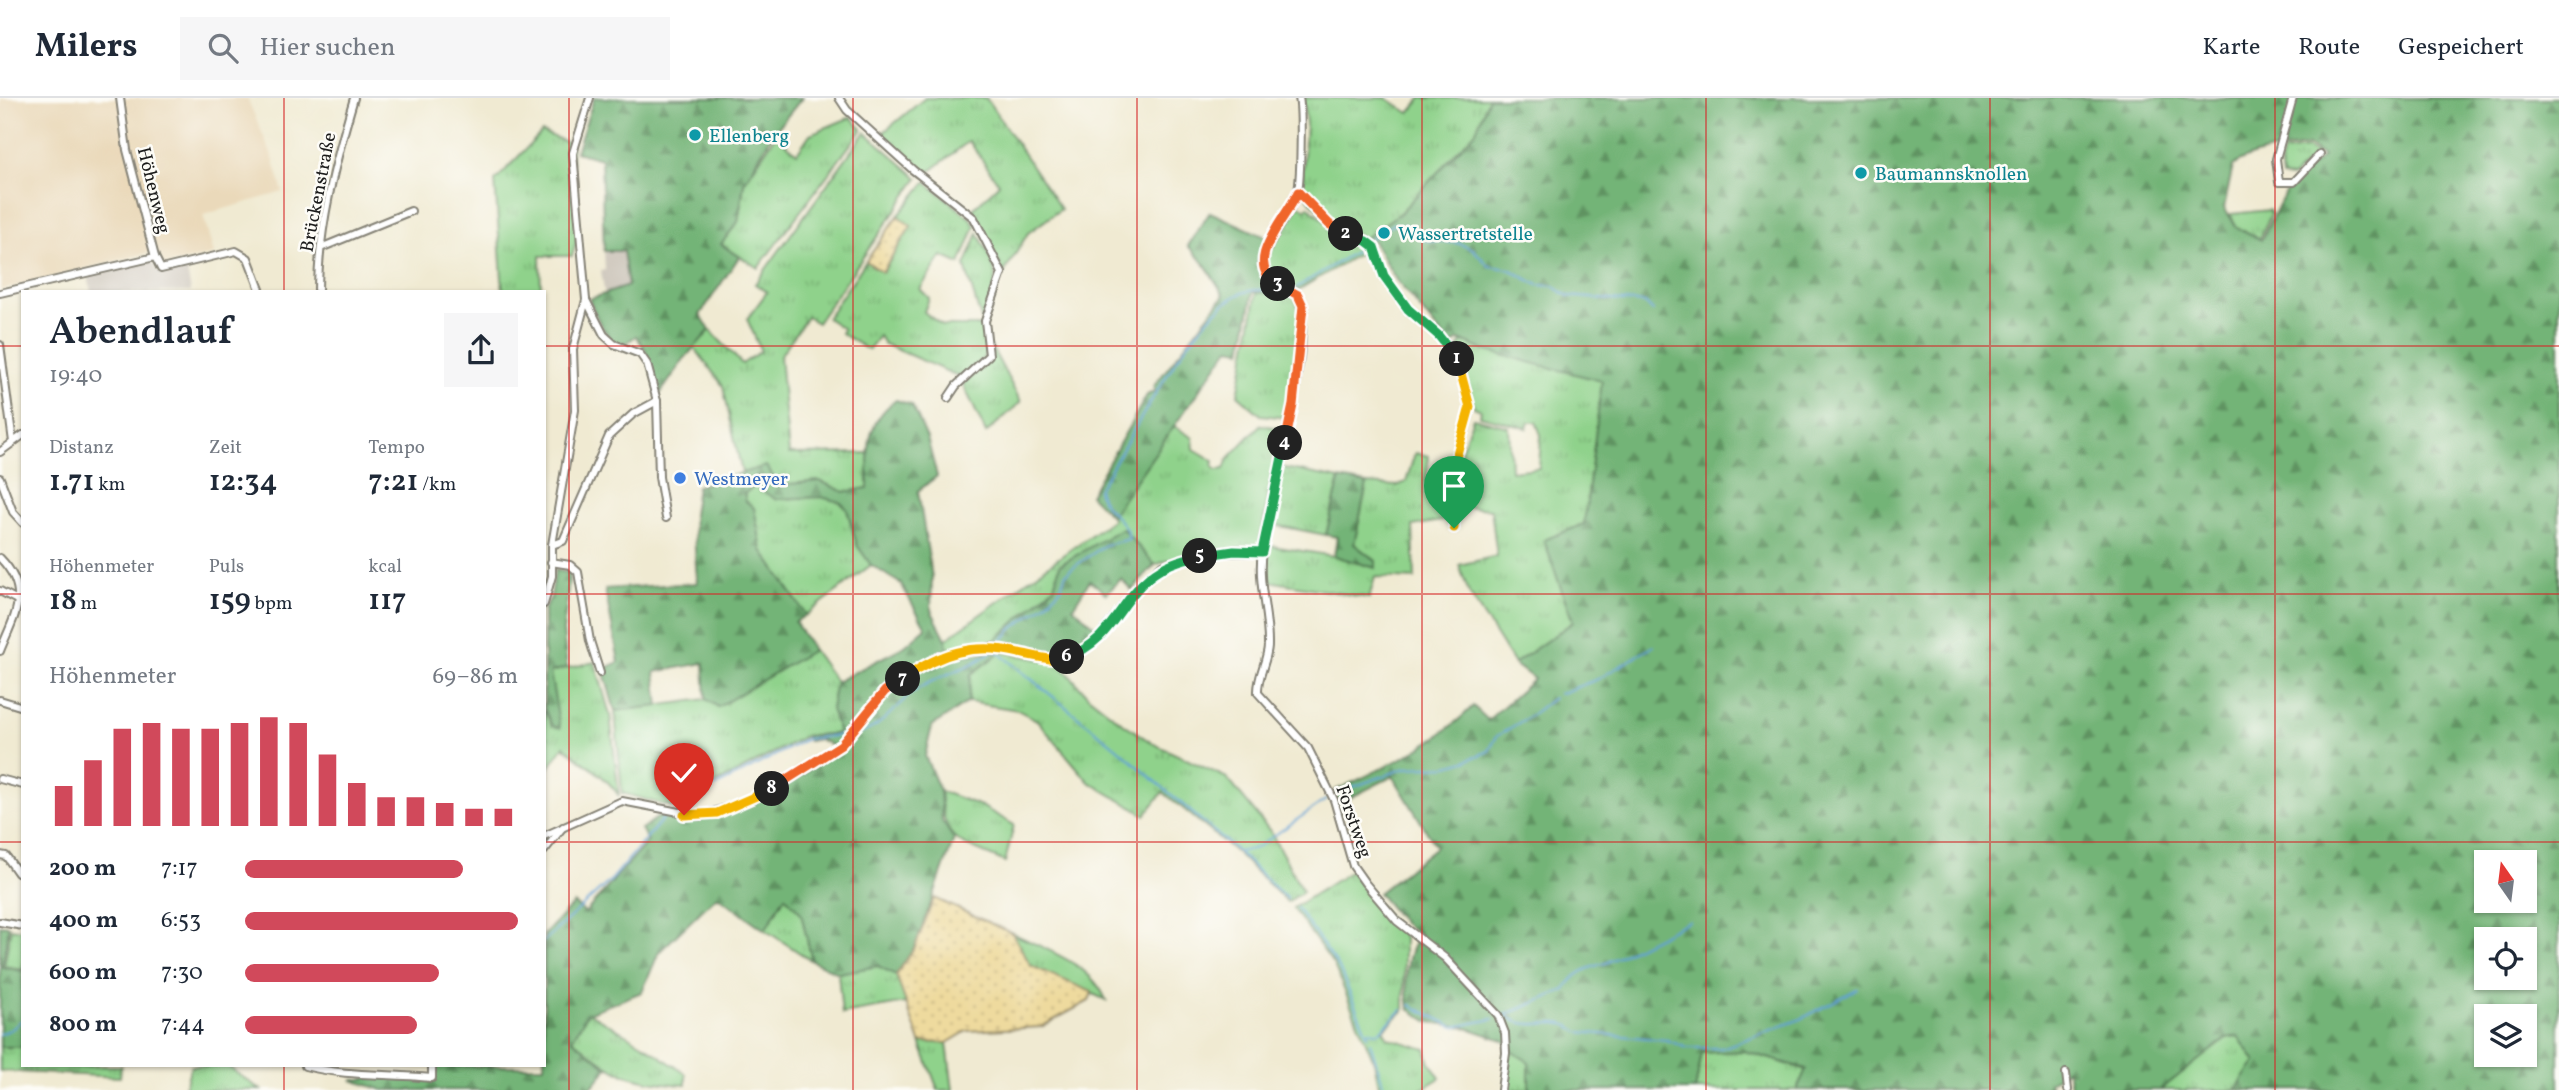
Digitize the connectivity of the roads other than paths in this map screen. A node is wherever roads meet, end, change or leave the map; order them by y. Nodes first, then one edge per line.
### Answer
1 (120, 98) edge
2 (354, 98) edge
3 (590, 98) edge
4 (839, 98) edge
5 (1299, 98) edge
6 (2292, 98) edge
7 (2320, 154) dead end
8 (1298, 192) junction
9 (411, 211) dead end
10 (323, 247) junction
11 (155, 257) junction
12 (260, 290) edge
13 (318, 290) edge
14 (0, 293) edge
15 (586, 300) junction
16 (0, 345) edge
17 (948, 398) dead end
18 (657, 401) junction
19 (21, 438) edge
20 (13, 442) junction
21 (0, 452) edge
22 (0, 478) edge
23 (666, 518) dead end
24 (21, 521) edge
25 (1454, 528) dead end
26 (552, 545) junction
27 (1262, 552) junction
28 (0, 558) edge
29 (551, 562) junction
30 (0, 591) edge
31 (546, 601) edge
32 (21, 602) edge
33 (0, 651) edge
34 (600, 673) dead end
35 (0, 700) edge
36 (21, 706) edge
37 (0, 779) edge
38 (21, 784) edge
39 (565, 826) junction
40 (546, 835) edge
41 (546, 849) edge
42 (0, 855) edge
43 (21, 874) edge
44 (0, 922) edge
45 (21, 926) edge
46 (309, 1067) edge
47 (432, 1067) edge
48 (2066, 1073) dead end
49 (1501, 1090) edge
50 (2068, 1090) edge

1 - 11 street, Höhenweg
2 - 10 street, Brückenstraße
3 - 15 street
4 - 17 street
5 - 8 street, Forstweg
6 - 7 street
8 - 25 street
8 - 27 street, Forstweg
9 - 10 street
10 - 13 street, Brückenstraße
11 - 12 street
11 - 14 street, Höhenweg
15 - 18 street
15 - 26 street
16 - 20 street
18 - 23 street
18 - 26 street
19 - 20 street
20 - 21 street
22 - 24 street
26 - 29 street
27 - 39 street
27 - 49 street, Forstweg
28 - 32 street
29 - 31 street
29 - 34 street
30 - 32 street
32 - 33 street
35 - 36 street
37 - 38 street
39 - 40 street
39 - 41 street
42 - 43 street
44 - 45 street
46 - 47 street
48 - 50 street

